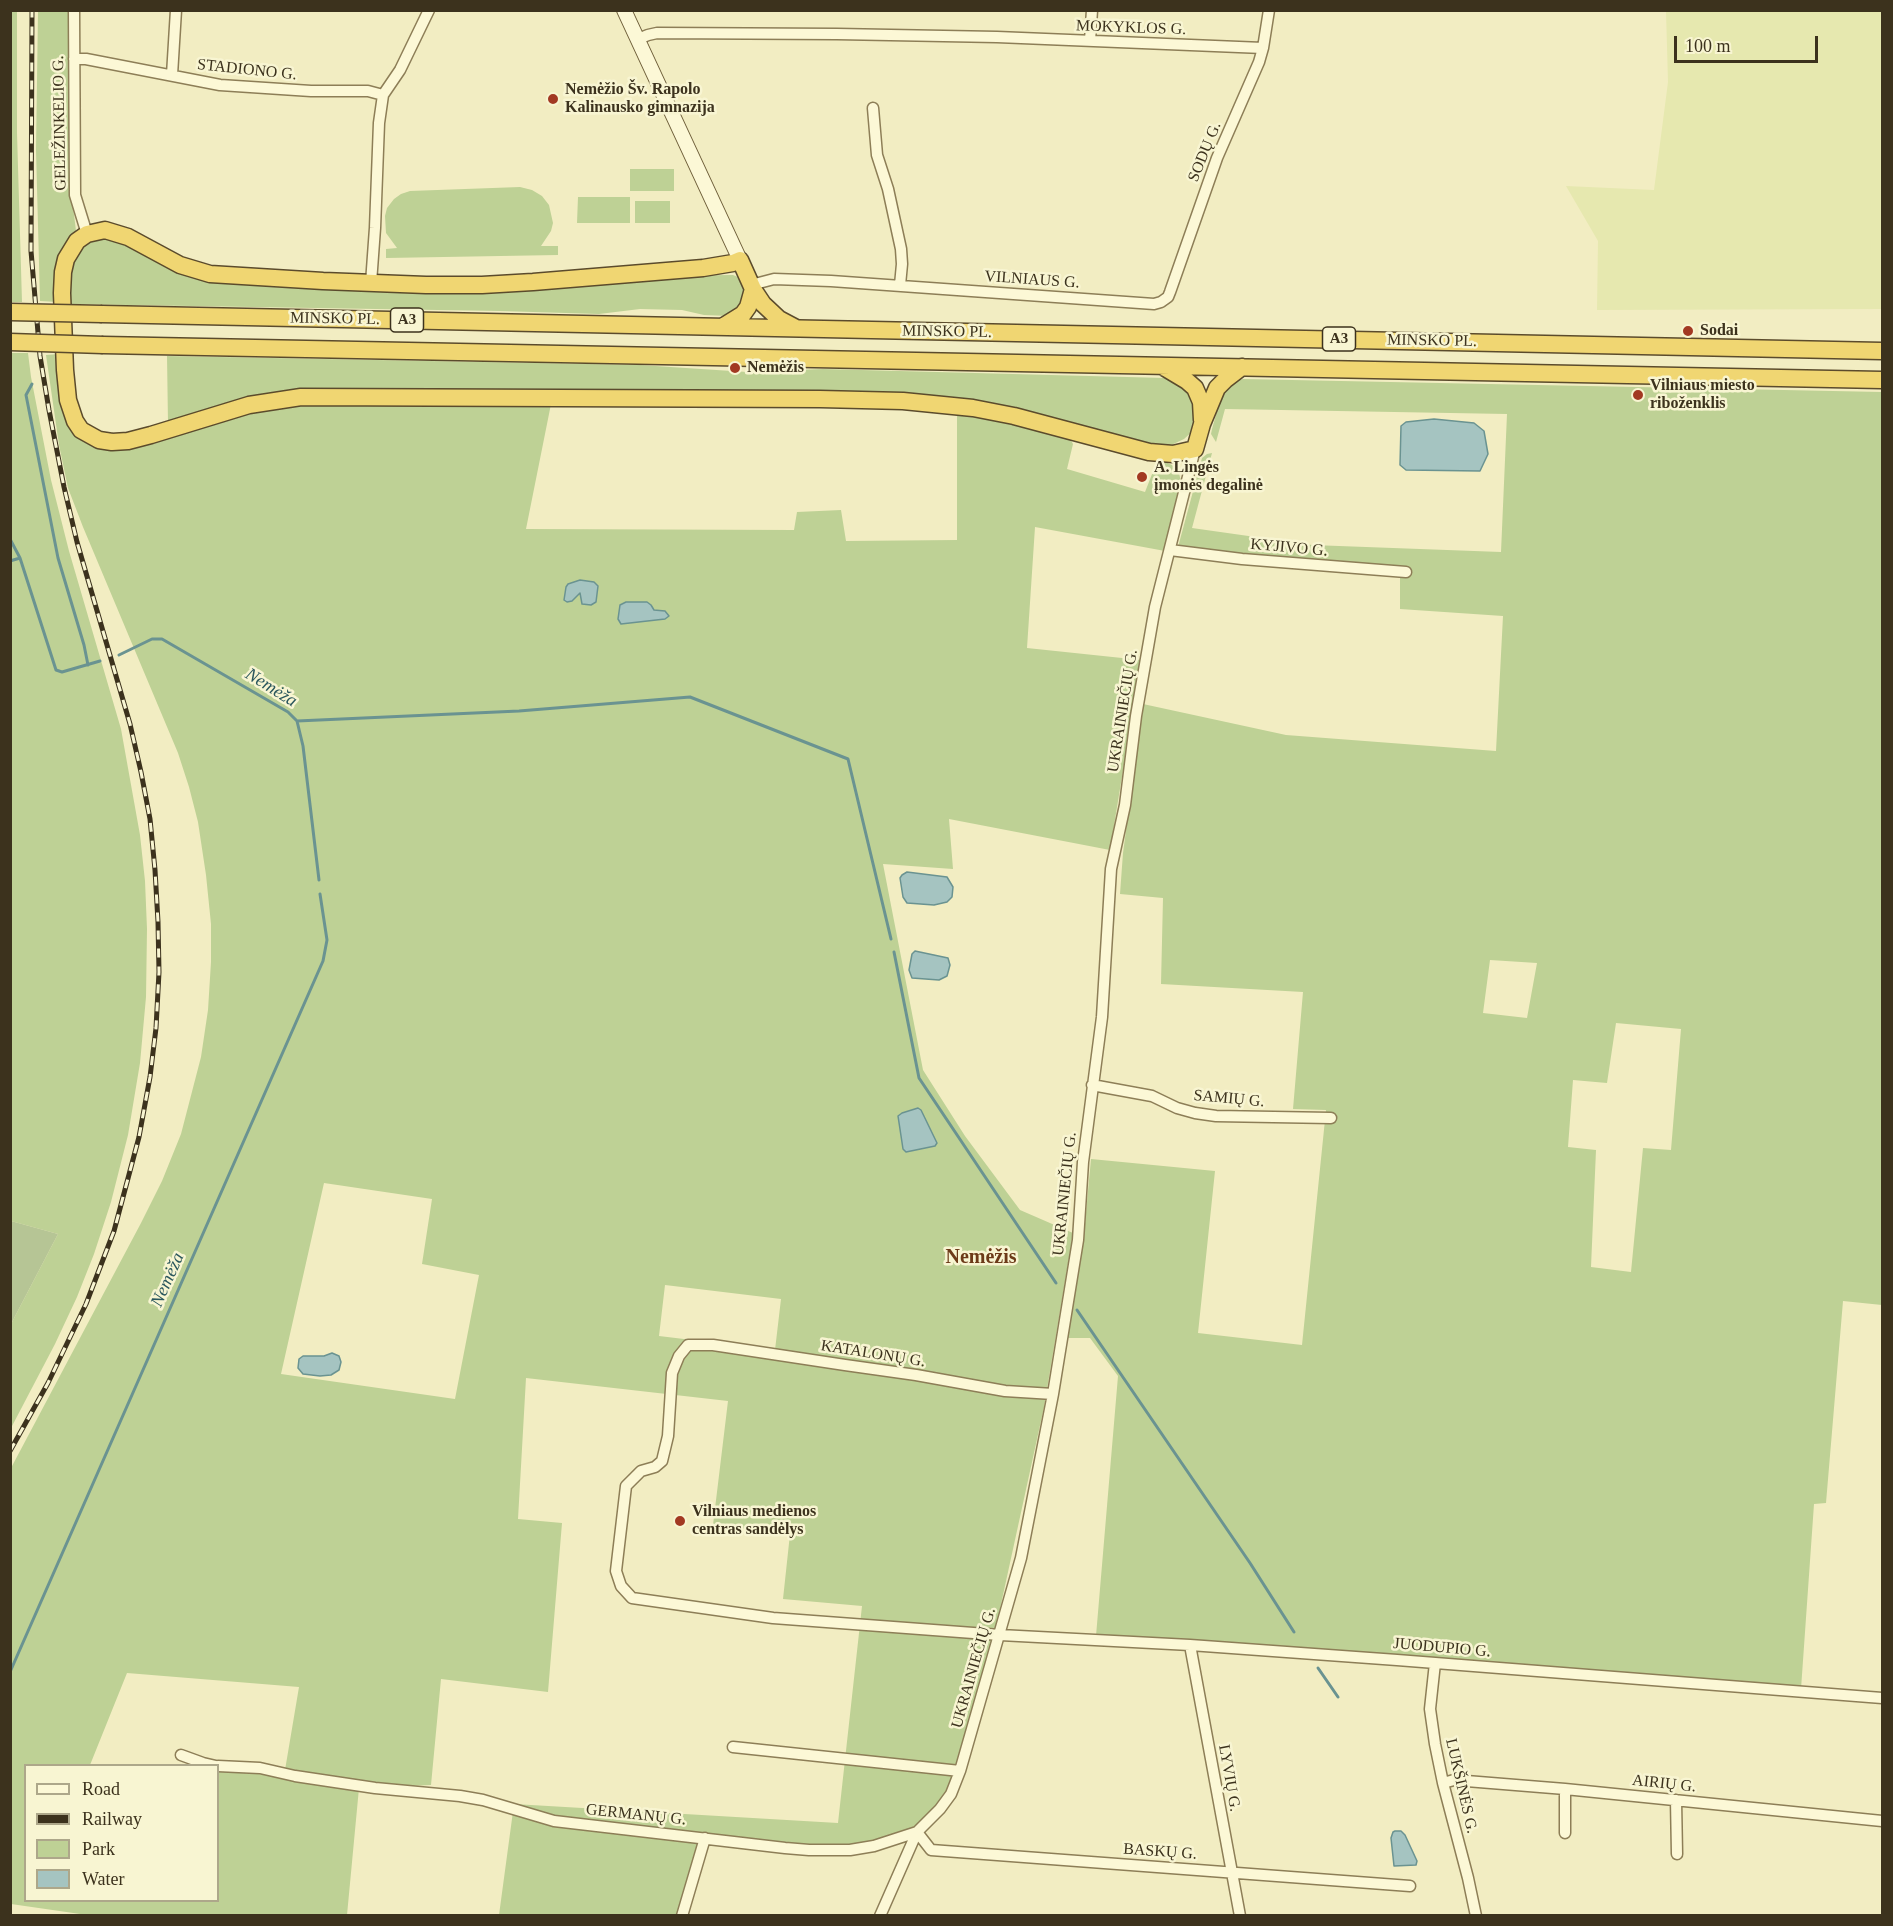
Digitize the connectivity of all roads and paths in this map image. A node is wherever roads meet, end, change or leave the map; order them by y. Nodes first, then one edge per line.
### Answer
1 (74, 10) edge
2 (176, 10) edge
3 (429, 10) edge
4 (624, 10) edge
5 (1092, 10) edge
6 (1269, 10) edge
7 (638, 39) junction
8 (1090, 41) junction
9 (1263, 48) junction
10 (74, 59) junction
11 (172, 75) junction
12 (383, 95) junction
13 (873, 108) dead end
14 (87, 234) junction
15 (740, 260) junction
16 (371, 283) junction
17 (900, 285) junction
18 (752, 287) junction
19 (1161, 302) joint
20 (10, 312) edge
21 (722, 327) junction
22 (796, 328) junction
23 (10, 342) edge
24 (1882, 351) edge
25 (1161, 365) junction
26 (1242, 367) junction
27 (1882, 380) edge
28 (1202, 424) junction
29 (1195, 449) junction
30 (1170, 550) junction
31 (1407, 573) dead end
32 (1092, 1084) junction
33 (1331, 1118) dead end
34 (688, 1345) joint
35 (1053, 1394) junction
36 (1000, 1635) junction
37 (1190, 1645) junction
38 (1435, 1663) junction
39 (1882, 1698) edge
40 (733, 1747) dead end
41 (181, 1755) dead end
42 (207, 1764) edge
43 (219, 1766) edge
44 (960, 1771) junction
45 (1443, 1783) junction
46 (1565, 1789) junction
47 (1676, 1800) junction
48 (1882, 1821) edge
49 (917, 1832) junction
50 (1565, 1833) dead end
51 (705, 1838) junction
52 (1677, 1854) dead end
53 (1231, 1872) junction
54 (1410, 1886) dead end
55 (682, 1916) edge
56 (880, 1916) edge
57 (1239, 1916) edge
58 (1476, 1916) edge

1 - 10 street, GELEŽINKELIO G.
2 - 11 street, STADIONO G.
3 - 12 street
4 - 7 main road
5 - 8 street
6 - 9 street, SODŲ G.
7 - 8 street, MOKYKLOS G.
7 - 15 main road
8 - 9 street, MOKYKLOS G.
9 - 19 street, SODŲ G.
10 - 11 street
10 - 14 street, GELEŽINKELIO G.
11 - 12 street, STADIONO G.
12 - 16 street
13 - 17 street
14 - 16 highway
14 - 29 highway
15 - 16 highway
15 - 18 highway
17 - 18 street, VILNIAUS G.
17 - 19 street, VILNIAUS G.
18 - 21 highway
18 - 22 highway
20 - 21 highway, MINSKO PL. / A3, bridge
21 - 22 highway, MINSKO PL. / A3
22 - 24 highway, MINSKO PL. / A3
23 - 25 highway, MINSKO PL. / A3, bridge
25 - 26 highway, MINSKO PL. / A3
25 - 28 highway
26 - 27 highway, MINSKO PL. / A3
26 - 28 highway
28 - 29 highway
29 - 30 street, UKRAINIEČIŲ G.
30 - 31 street, KYJIVO G.
30 - 32 street, UKRAINIEČIŲ G.
32 - 33 street, SAMIŲ G.
32 - 35 street, UKRAINIEČIŲ G.
34 - 35 street, KATALONŲ G.
34 - 36 street, JUODUPIO G.
35 - 36 street, UKRAINIEČIŲ G.
36 - 37 street, JUODUPIO G.
36 - 44 street, UKRAINIEČIŲ G.
37 - 38 street, JUODUPIO G.
37 - 53 street, LYVIŲ G.
38 - 39 street, JUODUPIO G.
38 - 45 street, LUKŠINĖS G.
40 - 44 street
41 - 42 street, GERMANŲ G.
43 - 51 street, GERMANŲ G.
44 - 49 street, UKRAINIEČIŲ G.
45 - 46 street, AIRIŲ G.
45 - 58 street, LUKŠINĖS G.
46 - 47 street, AIRIŲ G.
46 - 50 street
47 - 48 street, AIRIŲ G.
47 - 52 street
49 - 51 street, GERMANŲ G.
49 - 53 street, BASKŲ G.
49 - 56 street, UKRAINIEČIŲ G.
51 - 55 street
53 - 54 street, BASKŲ G.
53 - 57 street, LYVIŲ G.

